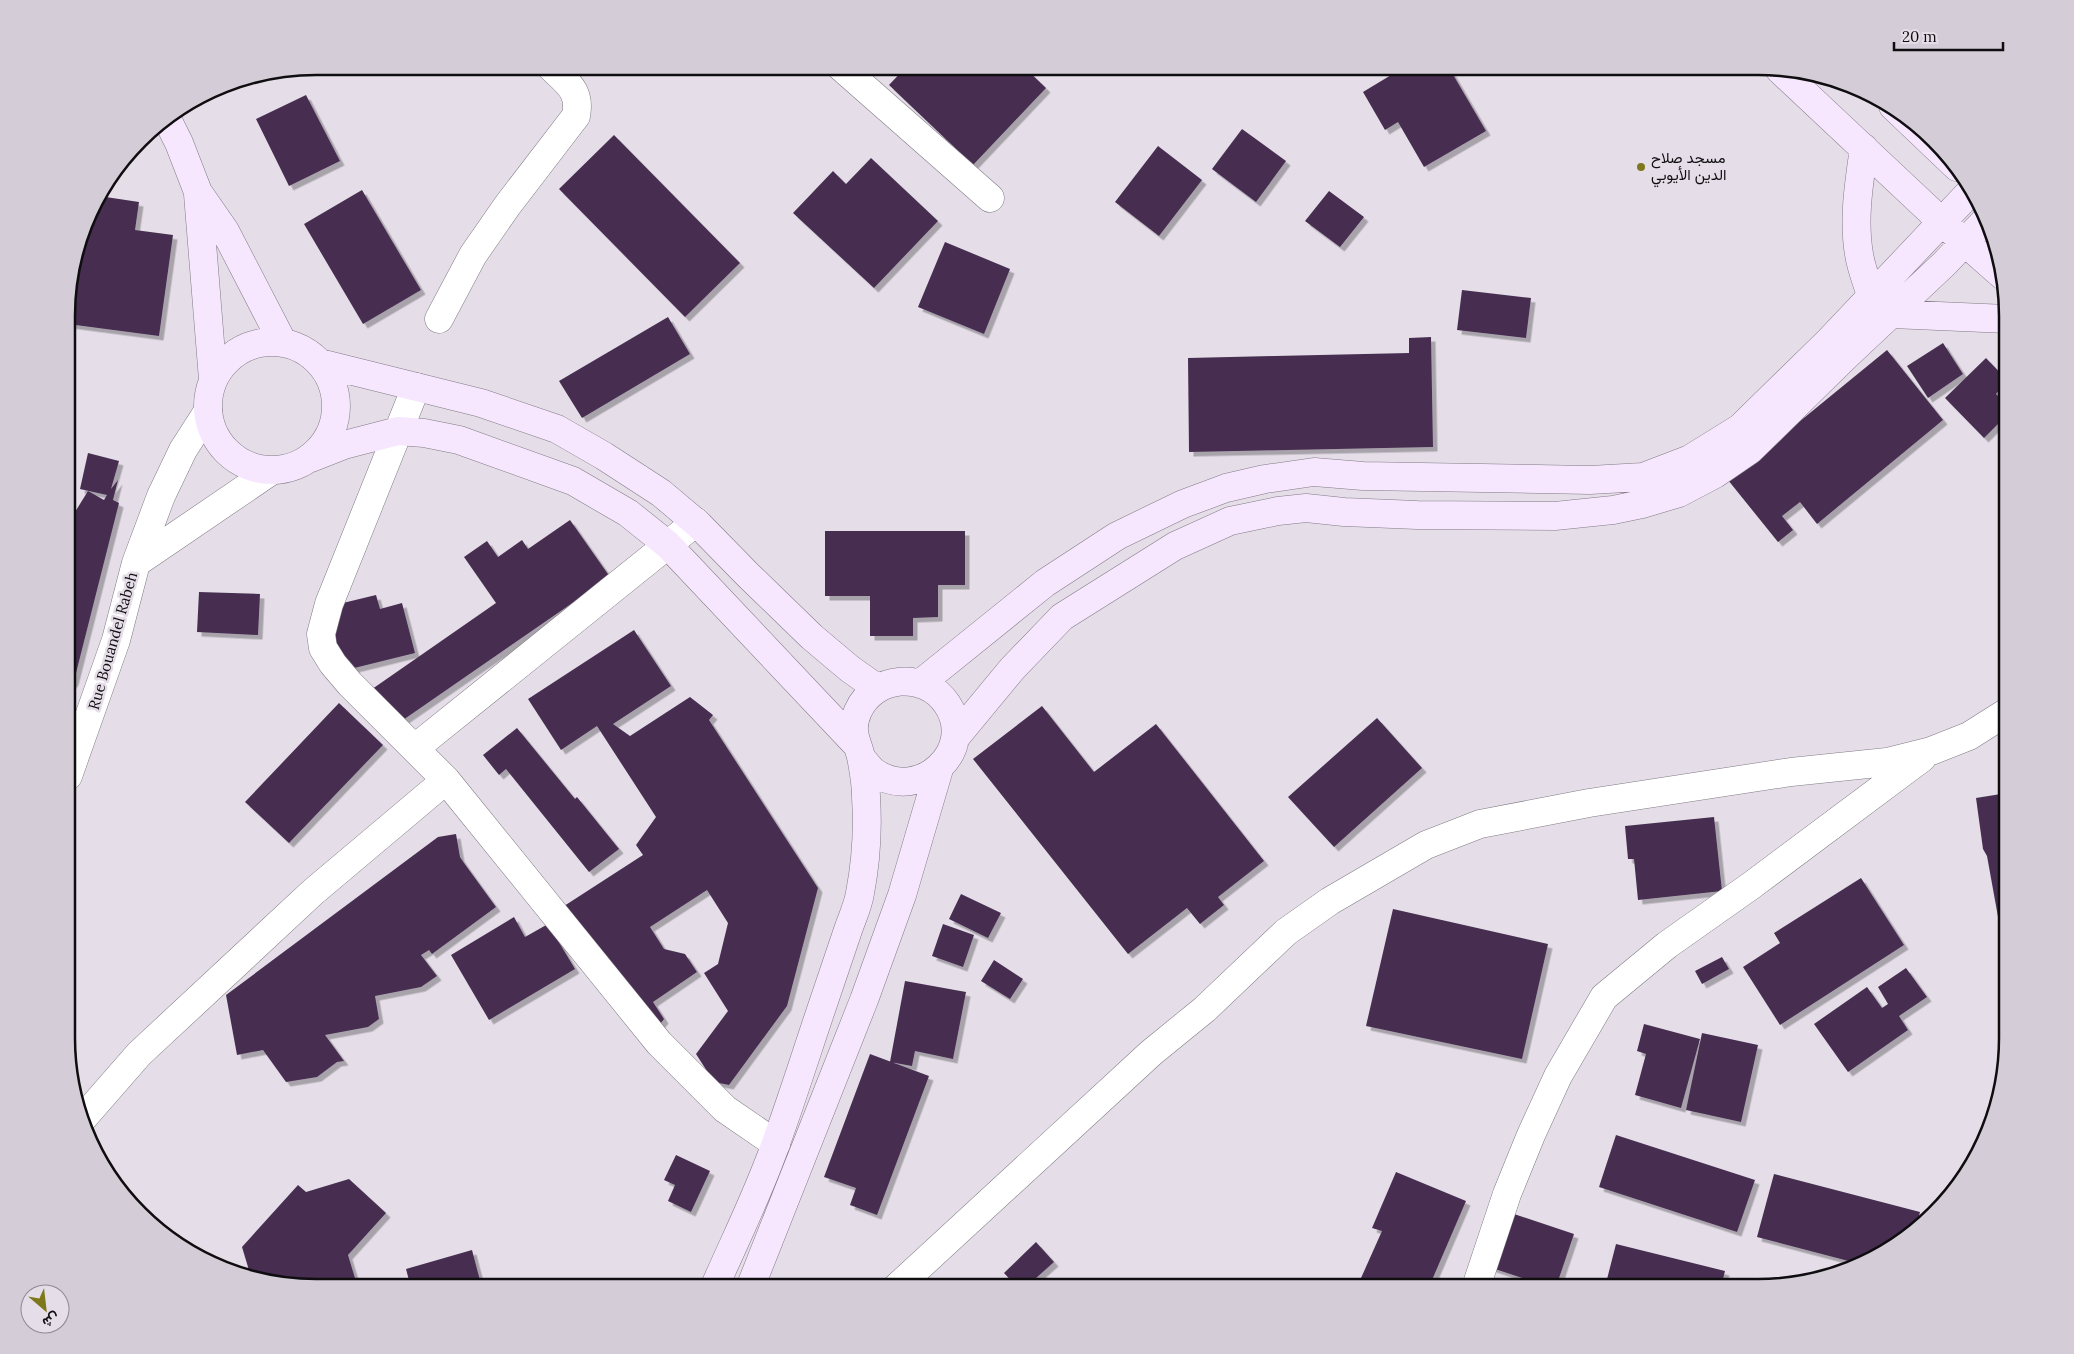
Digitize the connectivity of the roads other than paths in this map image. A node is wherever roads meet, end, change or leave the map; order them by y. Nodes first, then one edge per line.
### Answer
1 (559, 75) edge
2 (858, 75) edge
3 (1787, 77) edge
4 (169, 125) edge
5 (1864, 148) junction
6 (198, 192) junction
7 (990, 198) dead end
8 (1969, 199) edge
9 (1980, 223) edge
10 (1956, 234) junction
11 (1994, 268) edge
12 (1871, 296) junction
13 (1892, 314) junction
14 (1999, 319) edge
15 (439, 320) dead end
16 (283, 343) junction
17 (320, 363) junction
18 (213, 380) junction
19 (416, 388) junction
20 (208, 412) junction
21 (398, 431) junction
22 (311, 458) junction
23 (271, 471) junction
24 (696, 522) junction
25 (668, 545) junction
26 (136, 563) junction
27 (921, 683) junction
28 (877, 688) junction
29 (1999, 717) edge
30 (955, 738) junction
31 (415, 748) junction
32 (858, 751) junction
33 (1931, 751) junction
34 (75, 758) edge
35 (939, 769) junction
36 (446, 780) junction
37 (87, 1114) edge
38 (776, 1144) junction
39 (718, 1279) edge
40 (754, 1279) edge
41 (906, 1279) edge
42 (1485, 1279) edge

1 - 15 street
2 - 7 street
3 - 5 main road
4 - 6 main road
5 - 10 main road
5 - 12 main road
6 - 16 main road
6 - 18 main road
8 - 10 main road
9 - 10 main road
10 - 11 main road
10 - 12 main road
10 - 13 main road
12 - 27 main road
13 - 14 main road
13 - 30 main road
16 - 17 main road
16 - 18 main road
17 - 19 main road
17 - 22 main road
18 - 20 main road
19 - 21 street
19 - 24 main road
20 - 23 main road
20 - 26 street, Rue Bouandel Rabeh
21 - 22 main road
21 - 25 main road
21 - 31 street
22 - 23 main road
23 - 26 street
24 - 25 street
24 - 28 main road
25 - 31 street
25 - 32 main road
26 - 34 street, Rue Bouandel Rabeh
27 - 28 main road
27 - 30 main road
28 - 32 main road
29 - 33 street
30 - 35 main road
31 - 36 street
32 - 35 main road
32 - 38 main road
33 - 41 street
33 - 42 street
35 - 40 main road
36 - 37 street
36 - 38 street
38 - 39 main road

